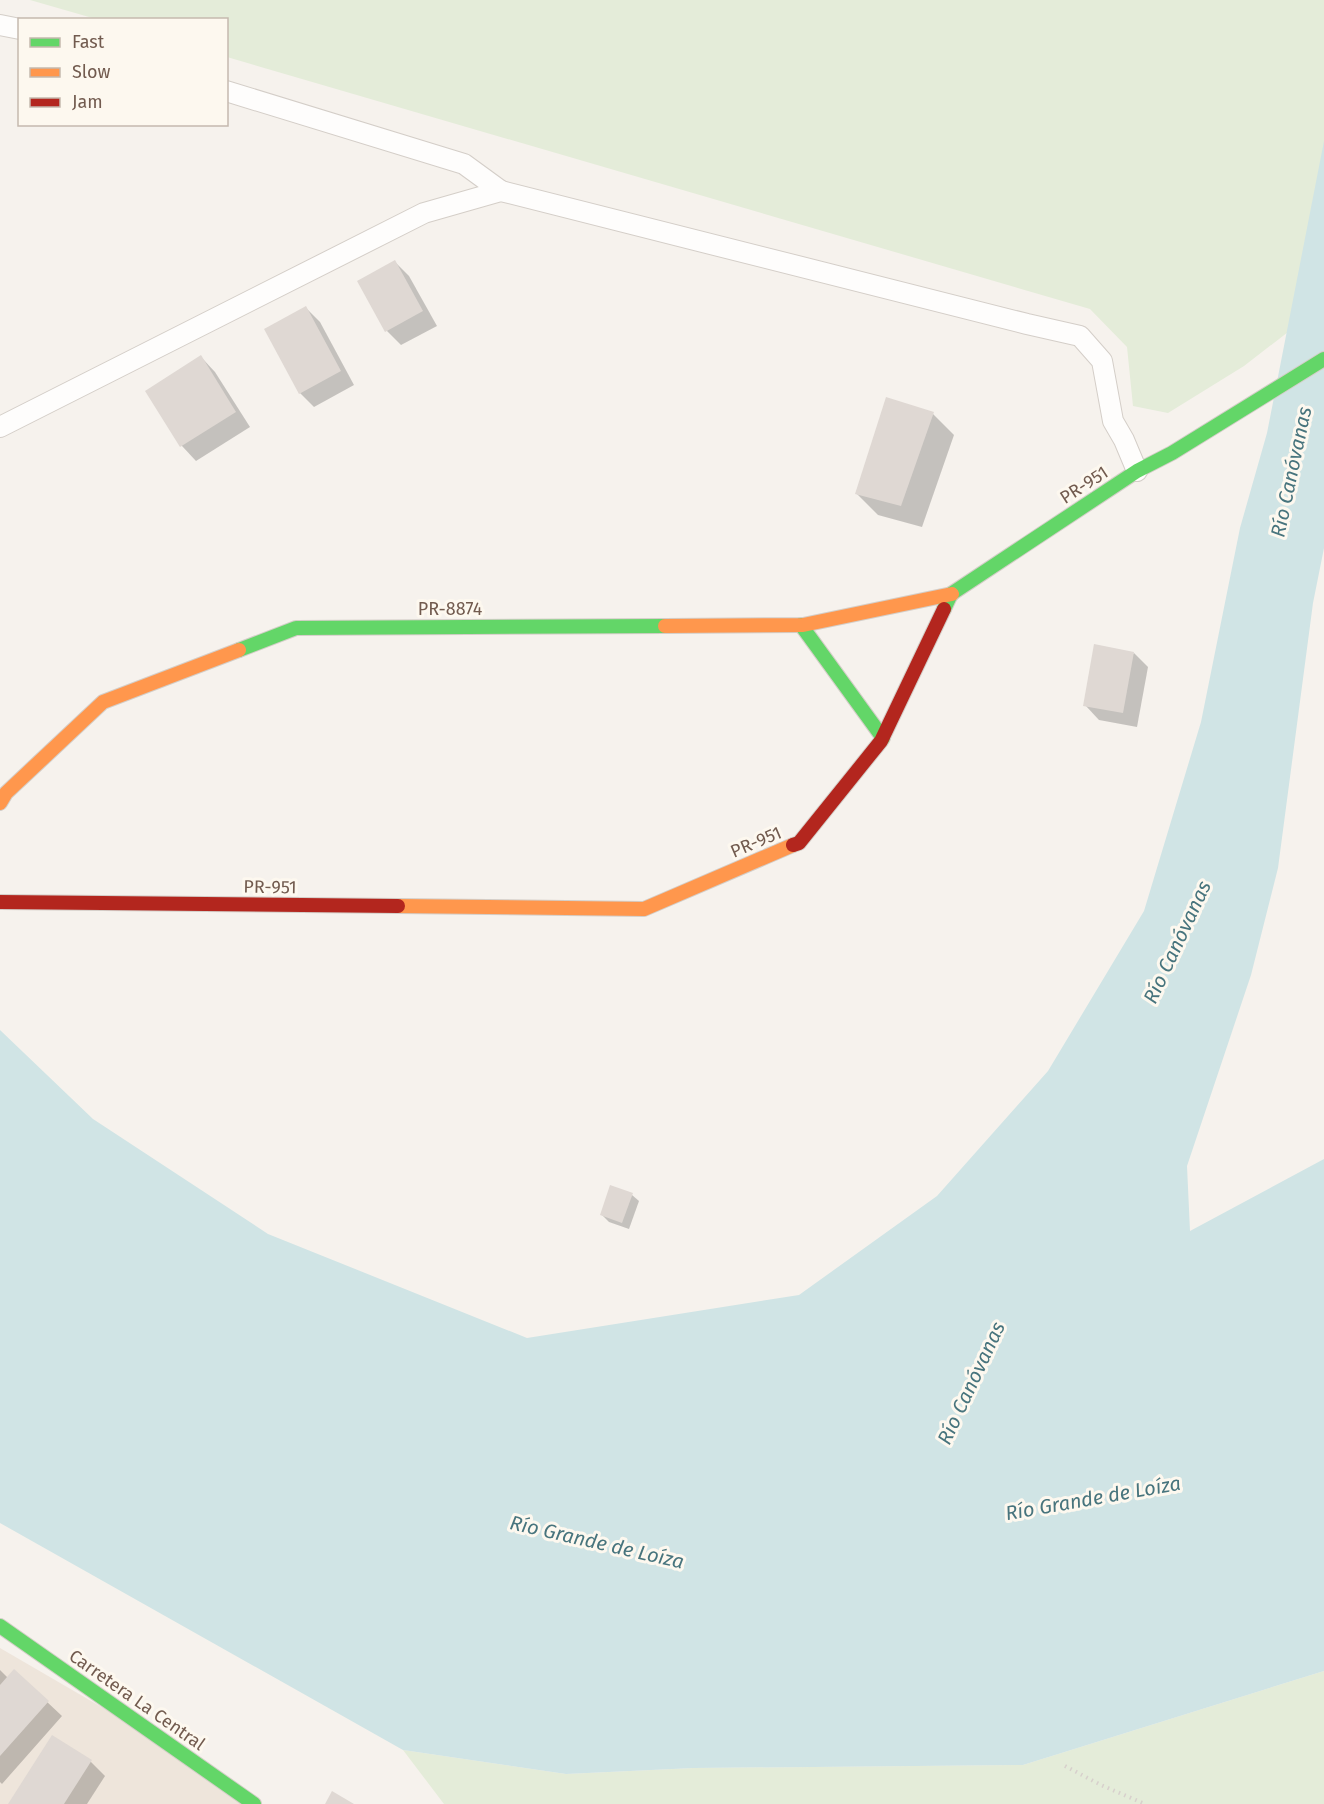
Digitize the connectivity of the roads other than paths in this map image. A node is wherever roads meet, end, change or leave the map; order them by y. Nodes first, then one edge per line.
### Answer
1 (0, 25) edge
2 (18, 29) edge
3 (228, 92) edge
4 (501, 191) junction
5 (1324, 359) edge
6 (0, 427) edge
7 (1137, 471) junction
8 (952, 594) junction
9 (801, 625) junction
10 (883, 738) junction
11 (3, 798) edge
12 (0, 902) edge
13 (0, 1626) edge
14 (254, 1804) edge

1 - 2 lane
3 - 4 lane
4 - 6 lane
4 - 7 lane
5 - 7 street, PR-951 / PR-951
7 - 8 street, PR-951 / PR-951
8 - 9 street, PR-8874 / PR-8874
8 - 10 street, PR-951 / PR-951
9 - 10 street
9 - 11 street, PR-8874 / PR-8874
10 - 12 street, PR-951 / PR-951
13 - 14 street, Carretera La Central

